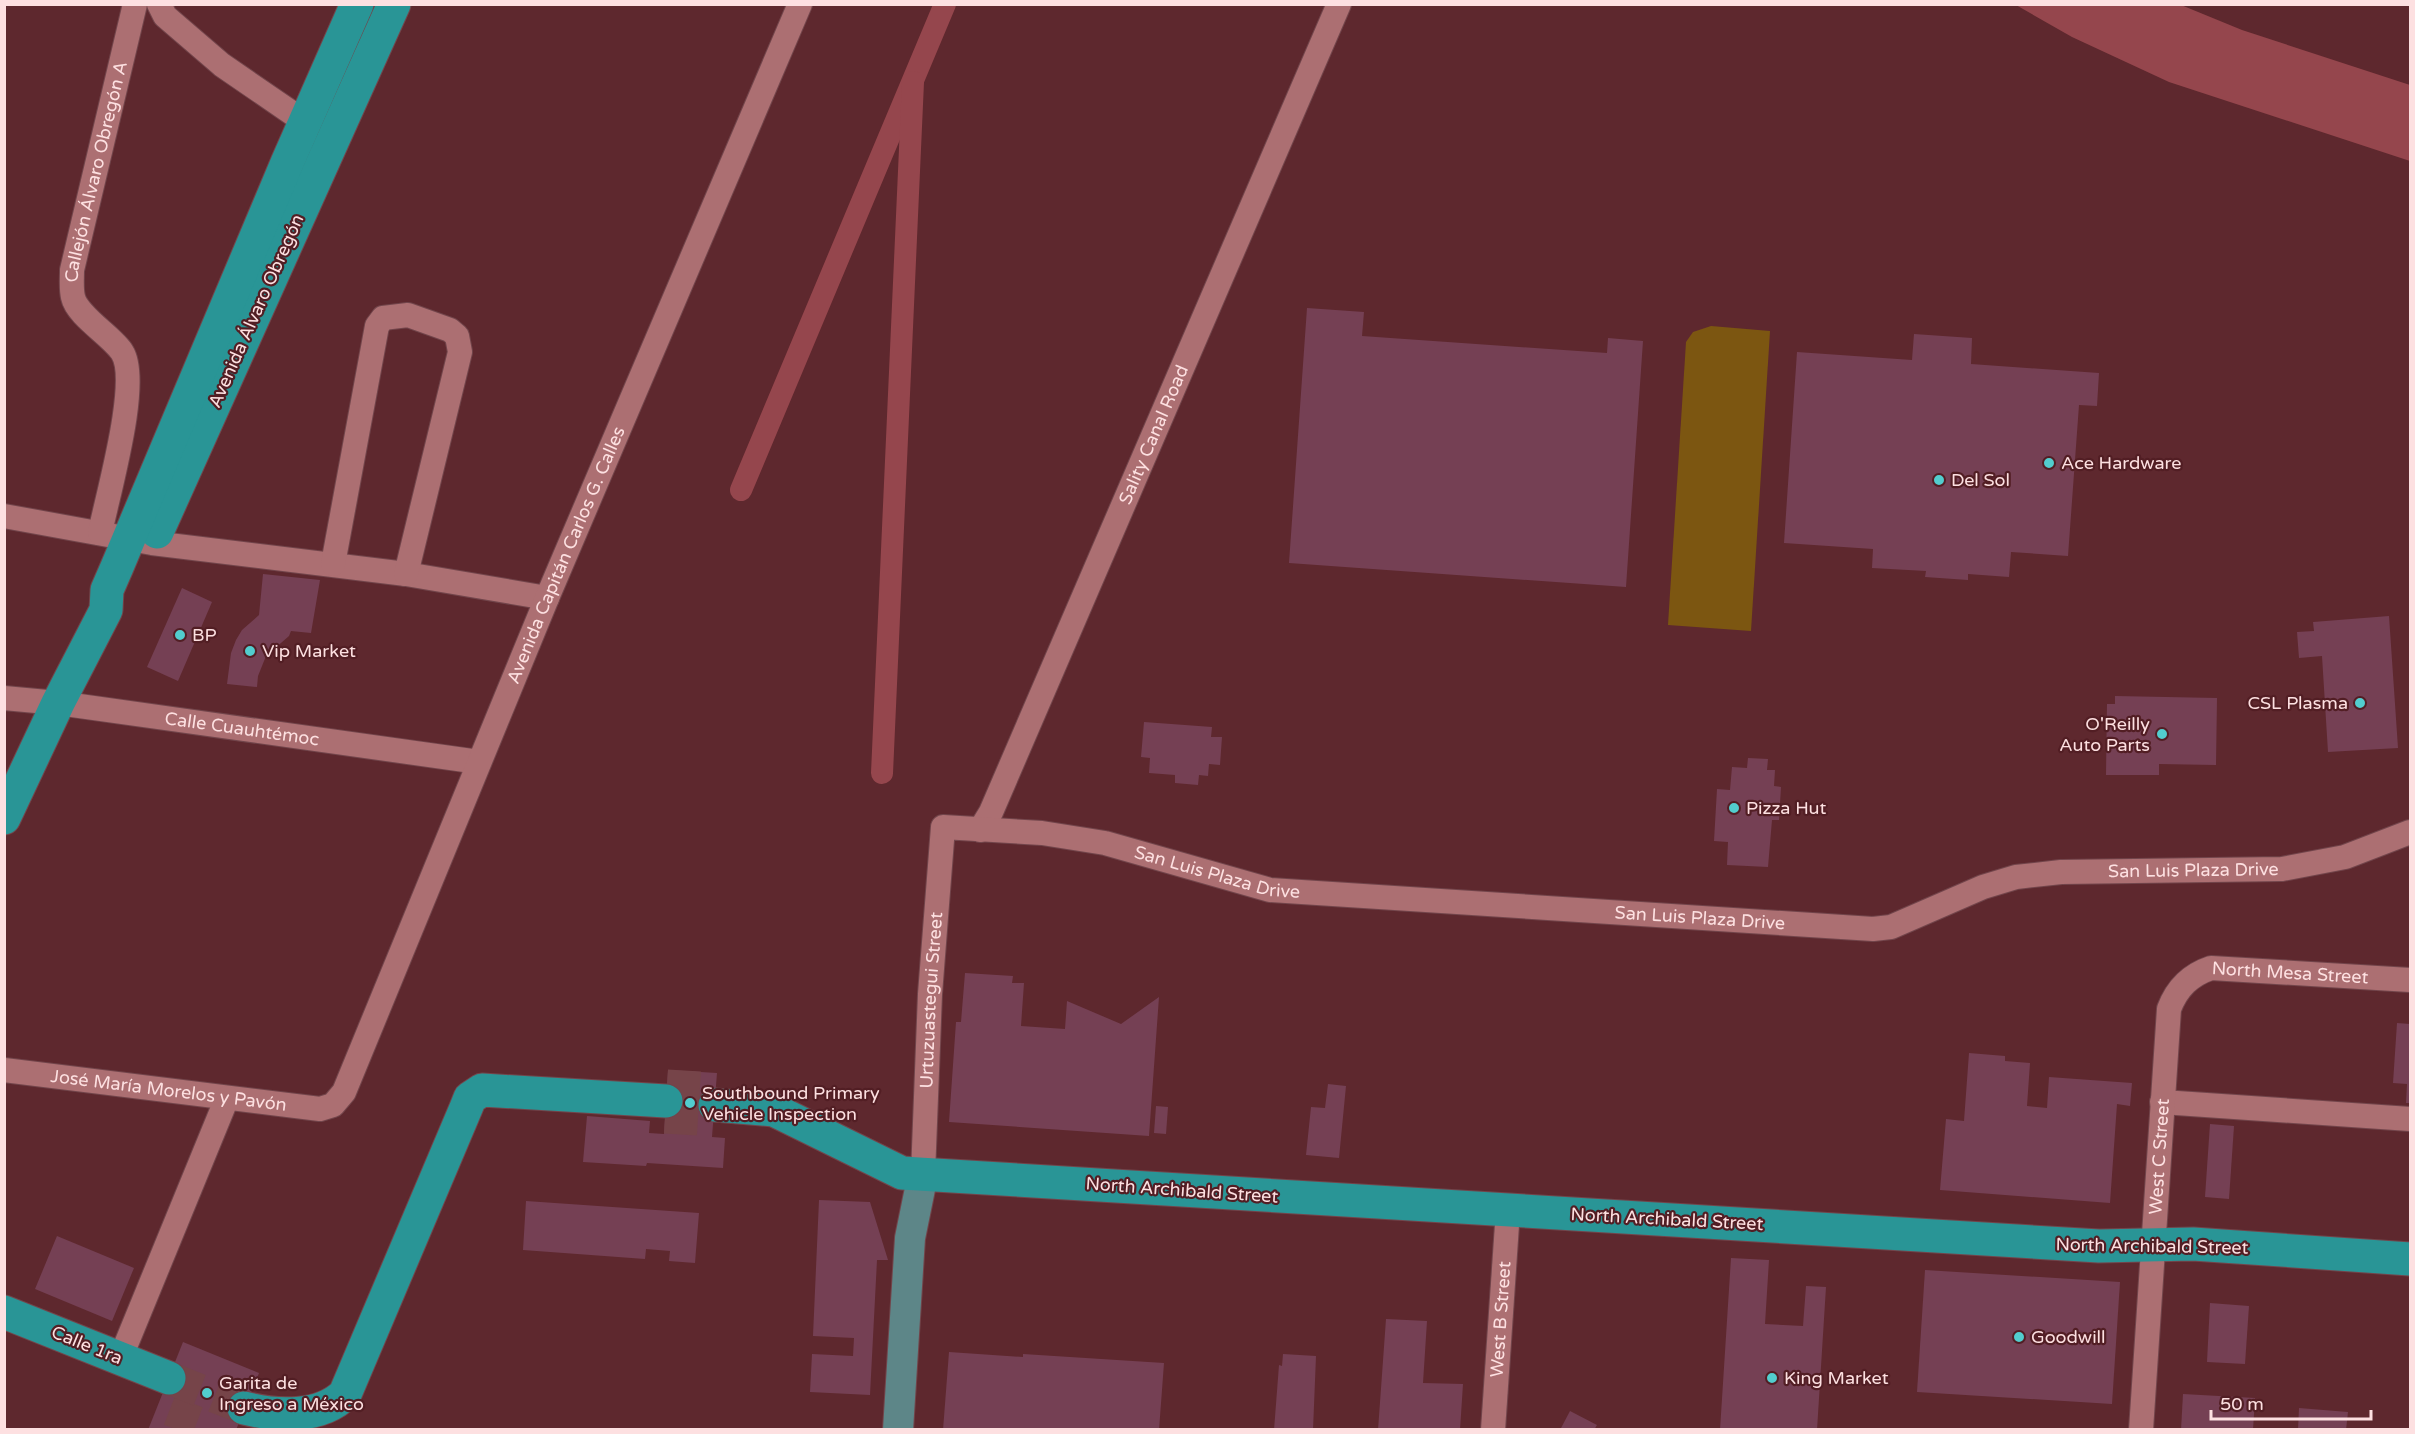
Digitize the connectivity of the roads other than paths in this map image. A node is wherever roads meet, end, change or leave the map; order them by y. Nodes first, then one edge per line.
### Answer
1 (135, 4) edge
2 (159, 4) edge
3 (357, 4) edge
4 (394, 4) edge
5 (800, 4) edge
6 (1339, 4) edge
7 (305, 122) junction
8 (4, 516) edge
9 (127, 538) junction
10 (333, 564) junction
11 (406, 574) junction
12 (547, 598) junction
13 (4, 698) edge
14 (58, 703) junction
15 (479, 762) junction
16 (4, 818) edge
17 (980, 830) junction
18 (2410, 832) edge
19 (2410, 980) edge
20 (2177, 991) joint
21 (4, 1070) edge
22 (227, 1098) junction
23 (666, 1102) tunnel mouth
24 (2162, 1102) junction
25 (333, 1105) joint
26 (715, 1105) tunnel mouth
27 (2410, 1119) edge
28 (910, 1172) junction
29 (1508, 1210) junction
30 (2153, 1245) junction
31 (2410, 1259) edge
32 (4, 1311) edge
33 (120, 1359) junction
34 (169, 1378) tunnel mouth
35 (244, 1408) tunnel mouth
36 (898, 1430) edge
37 (914, 1430) edge
38 (1493, 1430) edge
39 (2141, 1430) edge

1 - 9 street, Callejón Álvaro Obregón A
2 - 7 street
3 - 7 highway, Avenida Álvaro Obregón
4 - 9 highway, Avenida Álvaro Obregón
5 - 12 street, Avenida Capitán Carlos G. Calles
6 - 17 street, Sality Canal Road
7 - 9 highway, Avenida Álvaro Obregón
8 - 9 street
9 - 10 street
9 - 14 highway, Avenida Álvaro Obregón
10 - 11 street
10 - 11 street
11 - 12 street
12 - 15 street, Avenida Capitán Carlos G. Calles
13 - 14 street, Calle Cuauhtémoc
14 - 15 street, Calle Cuauhtémoc
14 - 16 highway, Avenida Álvaro Obregón
15 - 25 street, Avenida Capitán Carlos G. Calles
17 - 18 street, San Luis Plaza Drive
17 - 28 street, Urtuzuastegui Street
19 - 20 street, North Mesa Street
20 - 24 street, West C Street
21 - 22 street, José María Morelos y Pavón
22 - 25 street, José María Morelos y Pavón
22 - 33 street
23 - 35 highway
24 - 27 street
24 - 30 street, West C Street
26 - 28 highway
28 - 29 highway, North Archibald Street
28 - 36 main road, Urtuzuastegui Street
28 - 37 main road, Urtuzuastegui Street
29 - 30 highway, North Archibald Street
29 - 38 street, West B Street
30 - 31 highway, North Archibald Street
30 - 39 street, West C Street
32 - 33 highway, Calle 1ra
33 - 34 highway, Calle 1ra

